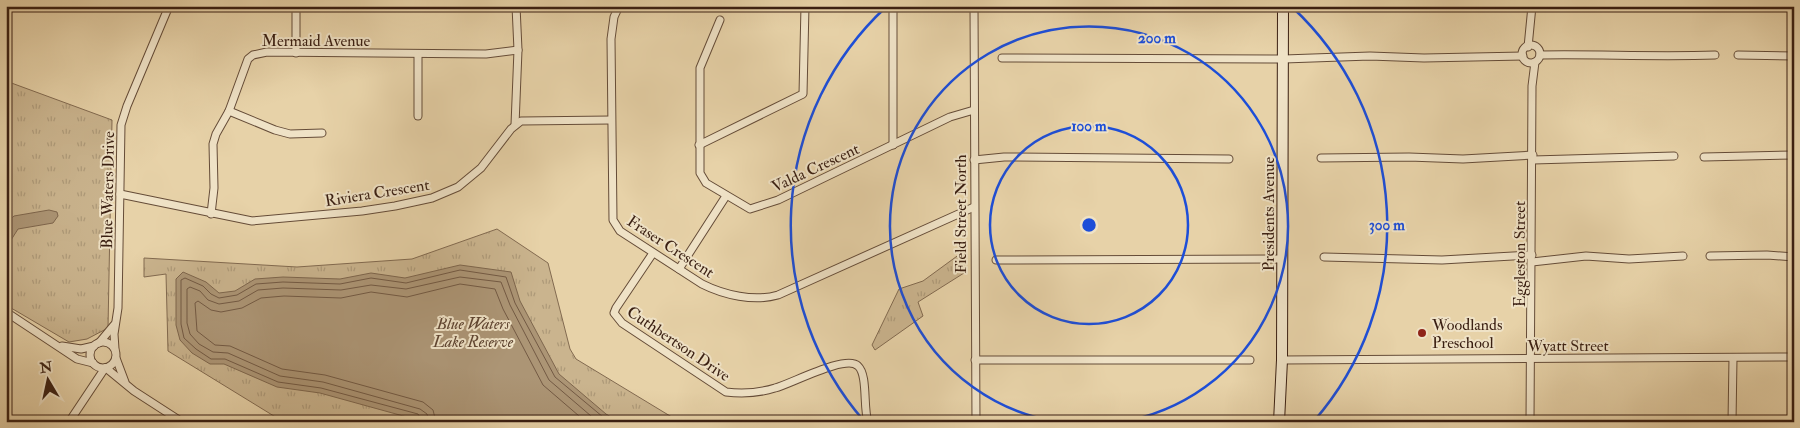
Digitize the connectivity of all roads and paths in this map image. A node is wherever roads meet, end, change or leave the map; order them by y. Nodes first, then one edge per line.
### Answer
1 (169, 6) edge
2 (296, 6) edge
3 (516, 6) edge
4 (619, 6) edge
5 (805, 6) edge
6 (893, 6) edge
7 (974, 6) edge
8 (1283, 6) edge
9 (1532, 6) edge
10 (720, 20) dead end
11 (1532, 47) junction
12 (518, 50) junction
13 (296, 53) junction
14 (418, 54) junction
15 (1540, 55) junction
16 (1715, 55) dead end
17 (1738, 55) dead end
18 (1794, 56) edge
19 (1002, 58) dead end
20 (1284, 59) junction
21 (1529, 60) junction
22 (974, 110) junction
23 (228, 111) junction
24 (418, 116) dead end
25 (611, 120) junction
26 (516, 125) junction
27 (322, 133) dead end
28 (699, 145) junction
29 (893, 145) junction
30 (1794, 155) edge
31 (1674, 156) dead end
32 (1533, 157) junction
33 (1704, 157) dead end
34 (1321, 158) dead end
35 (1229, 159) dead end
36 (974, 160) junction
37 (120, 194) junction
38 (726, 196) junction
39 (974, 207) junction
40 (211, 214) junction
41 (652, 253) junction
42 (1683, 256) dead end
43 (1710, 256) dead end
44 (1324, 257) dead end
45 (1794, 257) edge
46 (1532, 258) junction
47 (1283, 259) junction
48 (996, 260) dead end
49 (679, 269) junction
50 (6, 312) edge
51 (116, 323) junction
52 (97, 344) junction
53 (59, 345) junction
54 (115, 349) junction
55 (1794, 357) edge
56 (116, 358) junction
57 (1733, 358) junction
58 (1532, 359) junction
59 (975, 360) junction
60 (1250, 360) dead end
61 (1282, 360) junction
62 (94, 364) junction
63 (105, 368) junction
64 (126, 384) junction
65 (91, 386) junction
66 (69, 422) edge
67 (182, 422) edge
68 (868, 422) edge
69 (976, 422) edge
70 (1279, 422) edge
71 (1530, 422) edge
72 (1732, 422) edge

1 - 37 street, Blue Waters Drive
2 - 13 street
3 - 12 street
4 - 25 street, Fraser Crescent
5 - 28 street
6 - 29 street
7 - 22 street, Field Street North
8 - 20 street, Presidents Avenue
9 - 11 street
10 - 28 street, Valda Crescent
11 - 15 street
11 - 21 street
12 - 14 street, Mermaid Avenue
12 - 26 street
13 - 14 street, Mermaid Avenue
13 - 23 street, Mermaid Avenue
14 - 24 street
15 - 16 street
15 - 21 street
17 - 18 street
19 - 20 street
20 - 21 street
20 - 47 street, Presidents Avenue
21 - 32 street, Eggleston Street
22 - 29 street, Valda Crescent
22 - 36 street, Field Street North
23 - 27 street
23 - 40 street, Mermaid Avenue
25 - 26 street
25 - 41 street, Fraser Crescent
26 - 40 street, Riviera Crescent
28 - 38 street, Valda Crescent
29 - 38 street, Valda Crescent
30 - 33 street
31 - 32 street
32 - 34 street
32 - 46 street, Eggleston Street
35 - 36 street
36 - 39 street, Field Street North
37 - 40 street, Riviera Crescent
37 - 51 street, Blue Waters Drive
38 - 49 street
39 - 49 street, Fraser Crescent
39 - 59 street, Field Street North
41 - 49 street, Fraser Crescent
41 - 68 street, Cuthbertson Drive
42 - 46 street
43 - 45 street
44 - 46 street
46 - 58 street, Eggleston Street
47 - 48 street
47 - 61 street, Presidents Avenue
50 - 53 street
51 - 52 street
51 - 54 street, Blue Waters Drive
52 - 53 street
52 - 54 street
52 - 62 street
53 - 62 street
54 - 56 street
55 - 57 street, Wyatt Street
56 - 63 street
56 - 64 street
57 - 58 street, Wyatt Street
57 - 72 street
58 - 61 street, Wyatt Street
58 - 71 street, Eggleston Street
59 - 60 street
59 - 69 street, Field Street North
61 - 70 street, Presidents Avenue
62 - 63 street
62 - 65 street
63 - 64 street
63 - 65 street
64 - 67 street
65 - 66 street

